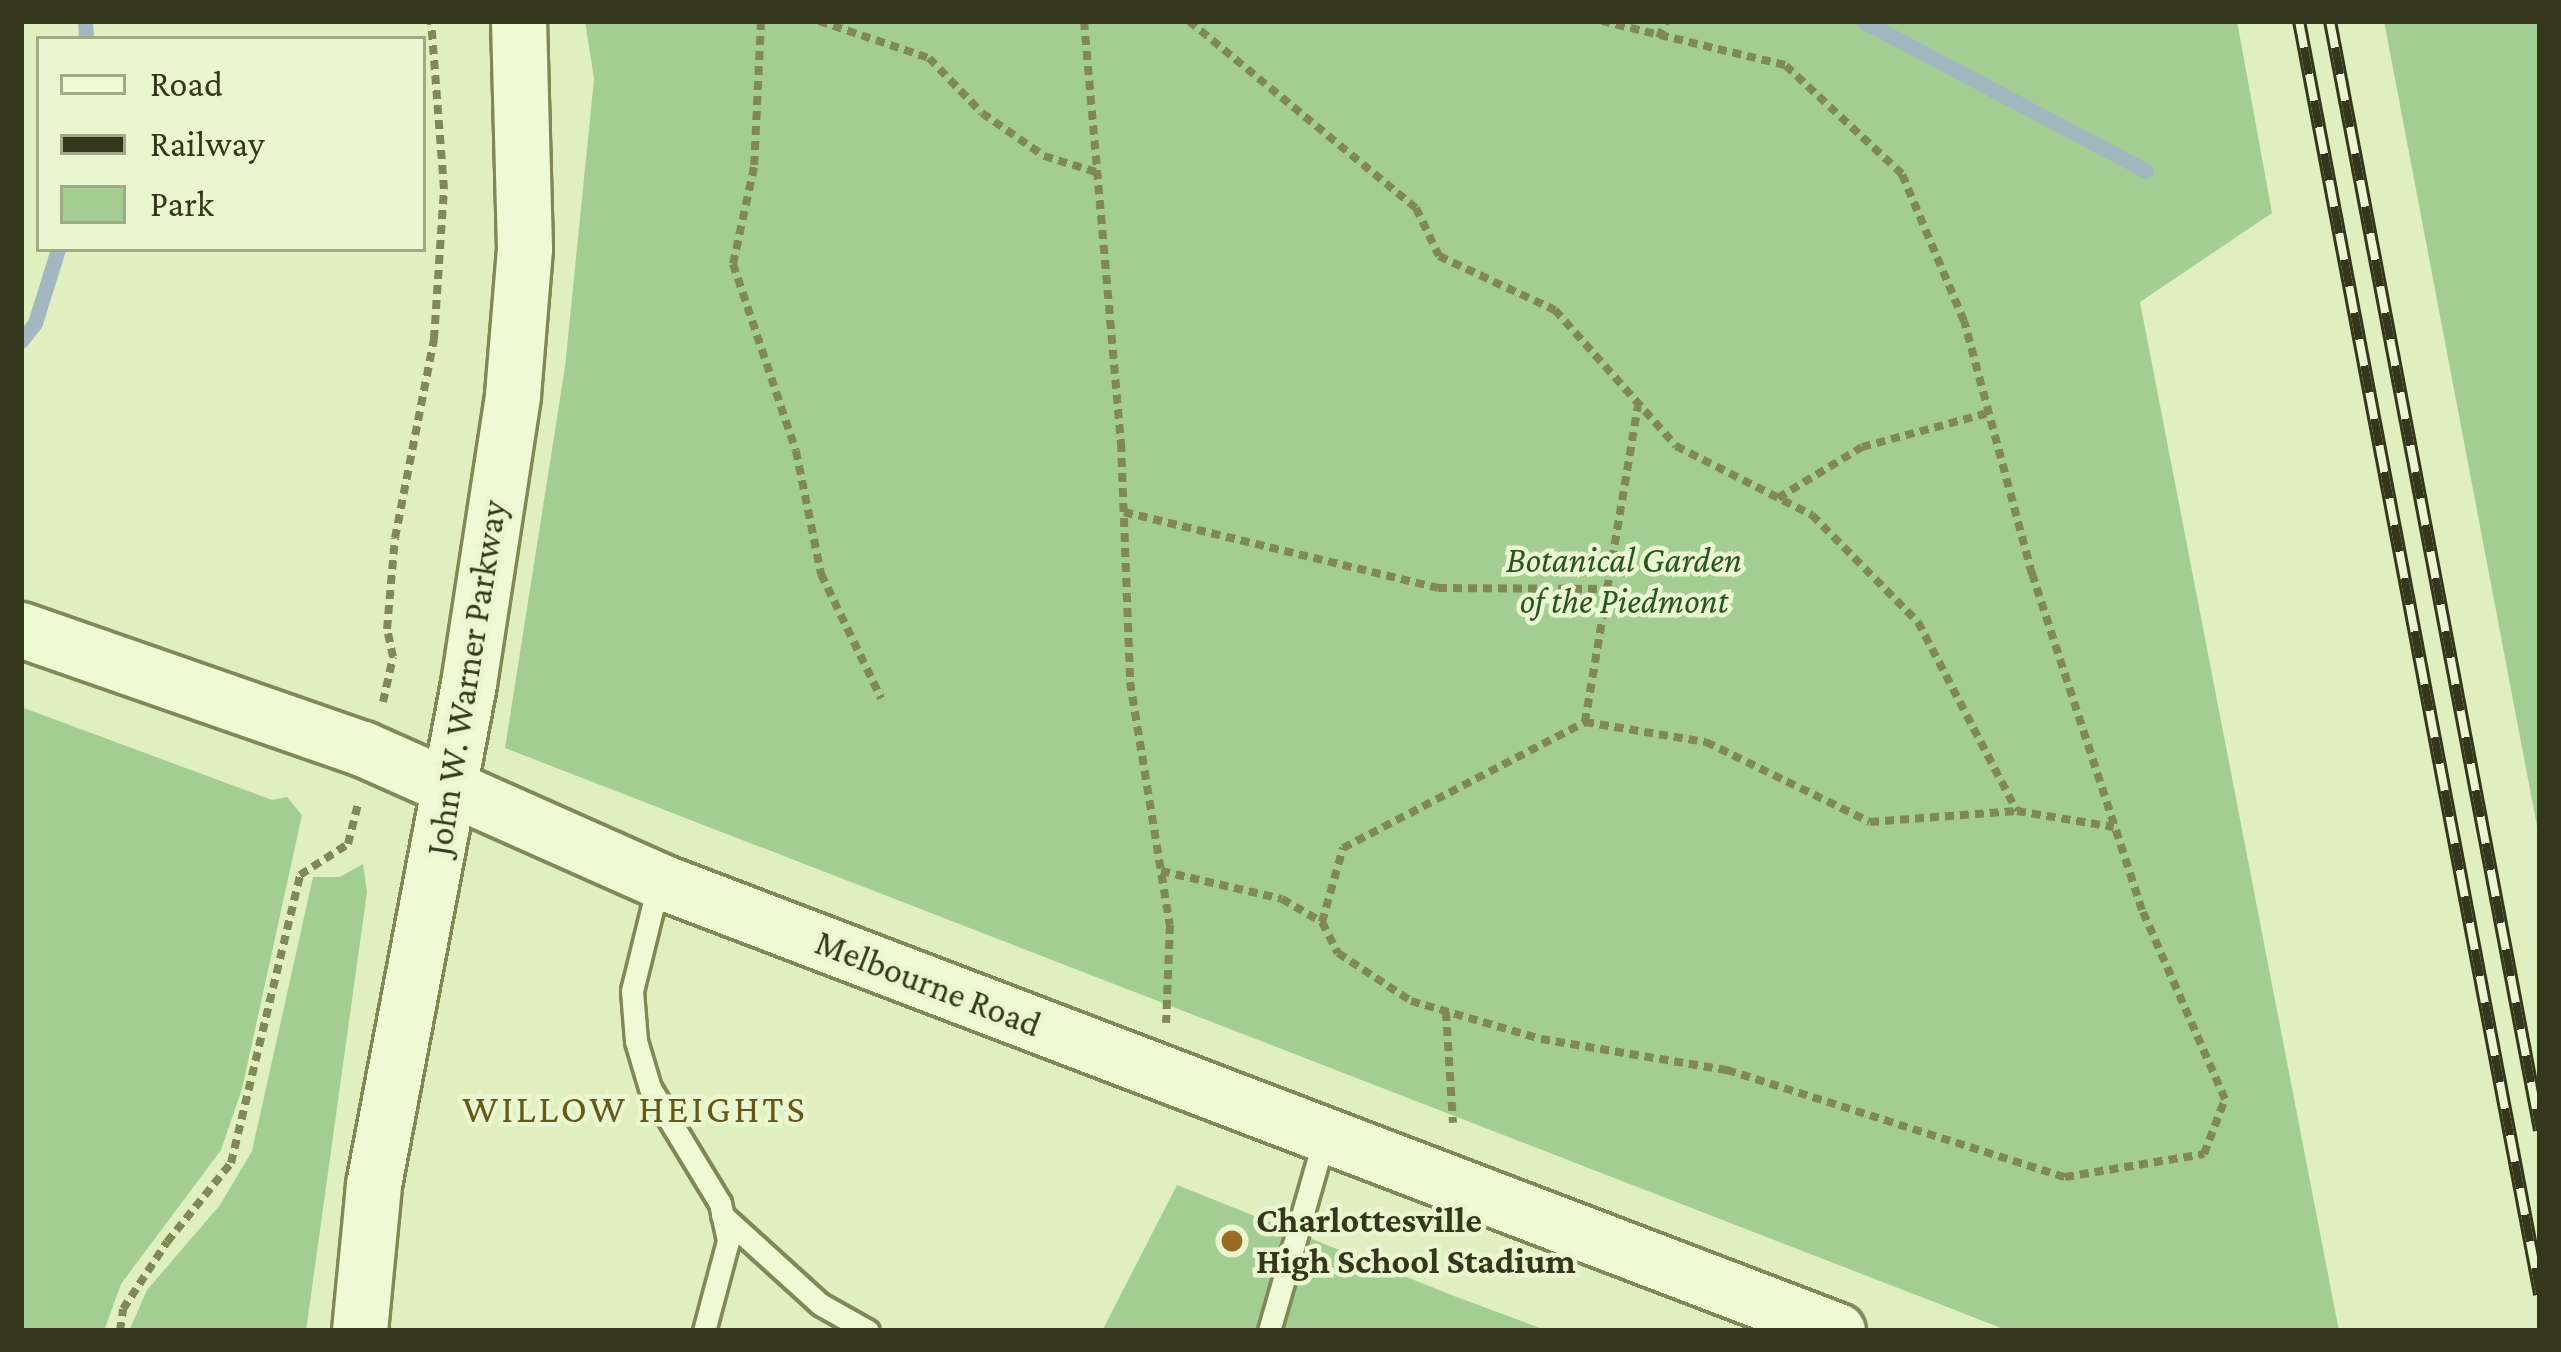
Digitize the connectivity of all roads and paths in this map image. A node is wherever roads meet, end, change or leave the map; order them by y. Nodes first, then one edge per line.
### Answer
1 (431, 21) edge
2 (519, 21) edge
3 (761, 21) edge
4 (819, 21) edge
5 (1084, 21) edge
6 (1189, 21) edge
7 (1602, 21) edge
8 (1666, 21) edge
9 (1659, 38) junction
10 (1096, 172) junction
11 (1638, 404) junction
12 (1988, 413) junction
13 (1778, 498) junction
14 (1124, 512) junction
15 (1607, 589) junction
16 (21, 630) edge
17 (393, 657) dead end
18 (881, 698) dead end
19 (1585, 722) junction
20 (450, 791) junction
21 (2017, 811) junction
22 (2114, 827) junction
23 (348, 844) dead end
24 (1162, 871) junction
25 (659, 881) junction
26 (1322, 922) junction
27 (1446, 1012) junction
28 (1155, 1071) junction
29 (1454, 1123) dead end
30 (1325, 1136) junction
31 (722, 1215) junction
32 (120, 1331) edge
33 (359, 1331) edge
34 (704, 1331) edge
35 (868, 1331) edge
36 (1269, 1331) edge
37 (1838, 1331) edge

1 - 17 path
2 - 20 street, John W. Warner Parkway
3 - 18 path
4 - 10 path
5 - 10 path
6 - 11 path
7 - 9 path
8 - 9 path
9 - 12 path
10 - 14 path
11 - 13 path
11 - 15 path
12 - 13 path
12 - 22 path
13 - 21 path
14 - 15 path
14 - 24 path
15 - 19 path
16 - 20 street, Melbourne Road
19 - 21 path
19 - 26 path
20 - 25 street, Melbourne Road
20 - 33 street, John W. Warner Parkway
21 - 22 path
22 - 27 path
23 - 32 path
24 - 26 path
24 - 28 path
25 - 28 street, Melbourne Road
25 - 31 lane
26 - 27 path
27 - 29 path
28 - 30 street, Melbourne Road
30 - 36 lane
30 - 37 street, Melbourne Road
31 - 34 lane
31 - 35 lane

